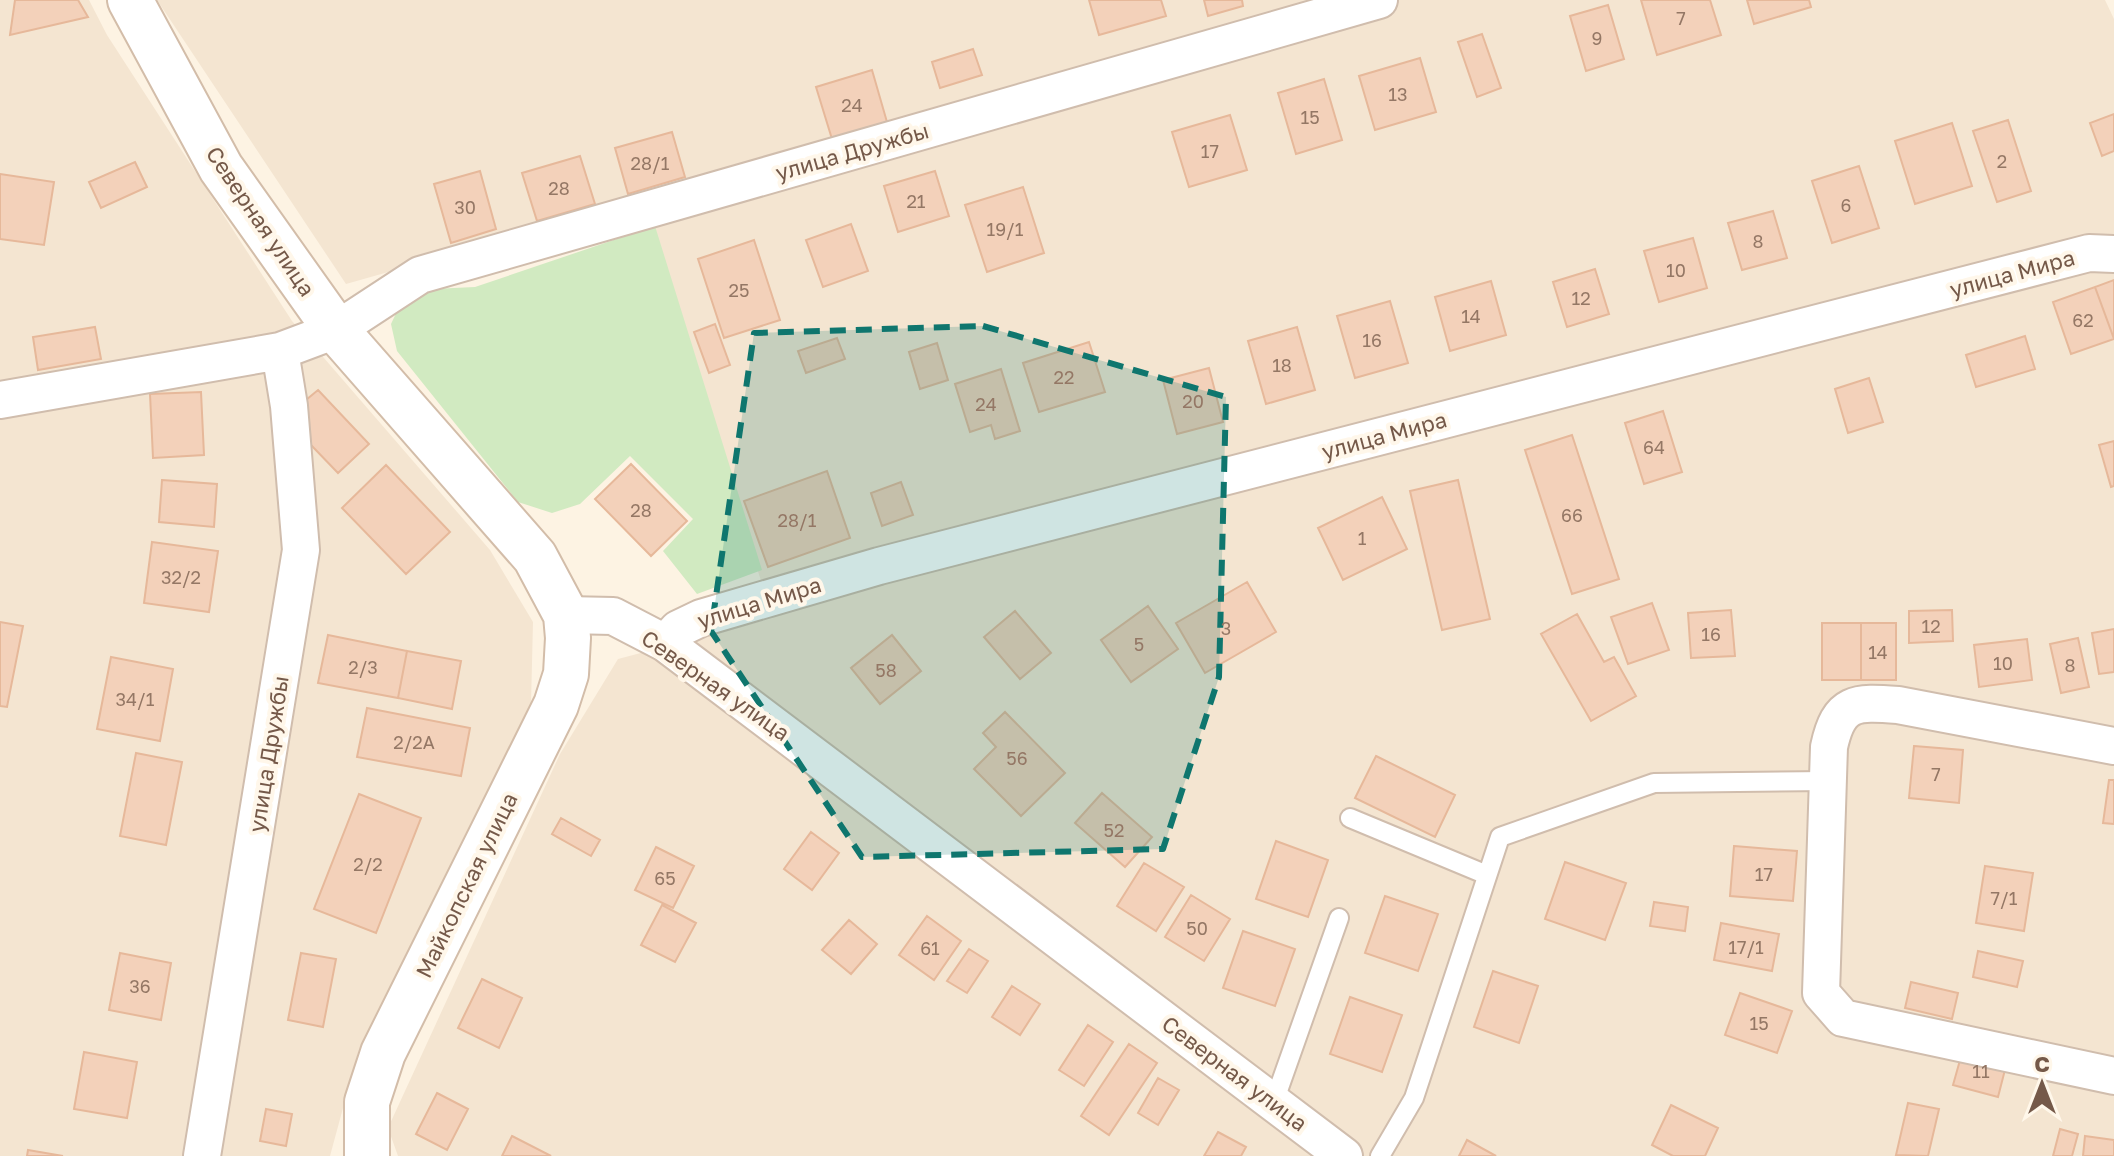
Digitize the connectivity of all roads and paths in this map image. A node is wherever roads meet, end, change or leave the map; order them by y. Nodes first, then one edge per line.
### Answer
1 (130, 0) edge
2 (1379, 0) edge
3 (2114, 254) edge
4 (336, 330) junction
5 (280, 351) junction
6 (0, 400) edge
7 (566, 615) junction
8 (665, 643) junction
9 (2114, 746) edge
10 (1828, 781) junction
11 (1350, 818) dead end
12 (1487, 875) junction
13 (1339, 918) dead end
14 (2114, 1076) edge
15 (1274, 1102) junction
16 (202, 1156) edge
17 (367, 1156) edge
18 (1344, 1156) edge
19 (1380, 1156) edge

1 - 4 street, Северная улица
2 - 4 street, улица Дружбы
3 - 8 street, улица Мира
4 - 5 street, улица Дружбы
4 - 7 street, Северная улица
5 - 6 street, улица Дружбы
5 - 16 street, улица Дружбы
7 - 8 street, Северная улица
7 - 17 street, Майкопская улица
8 - 15 street, Северная улица
9 - 10 street
10 - 12 lane
10 - 14 street
11 - 12 lane
12 - 19 lane
13 - 15 lane
15 - 18 street, Северная улица

